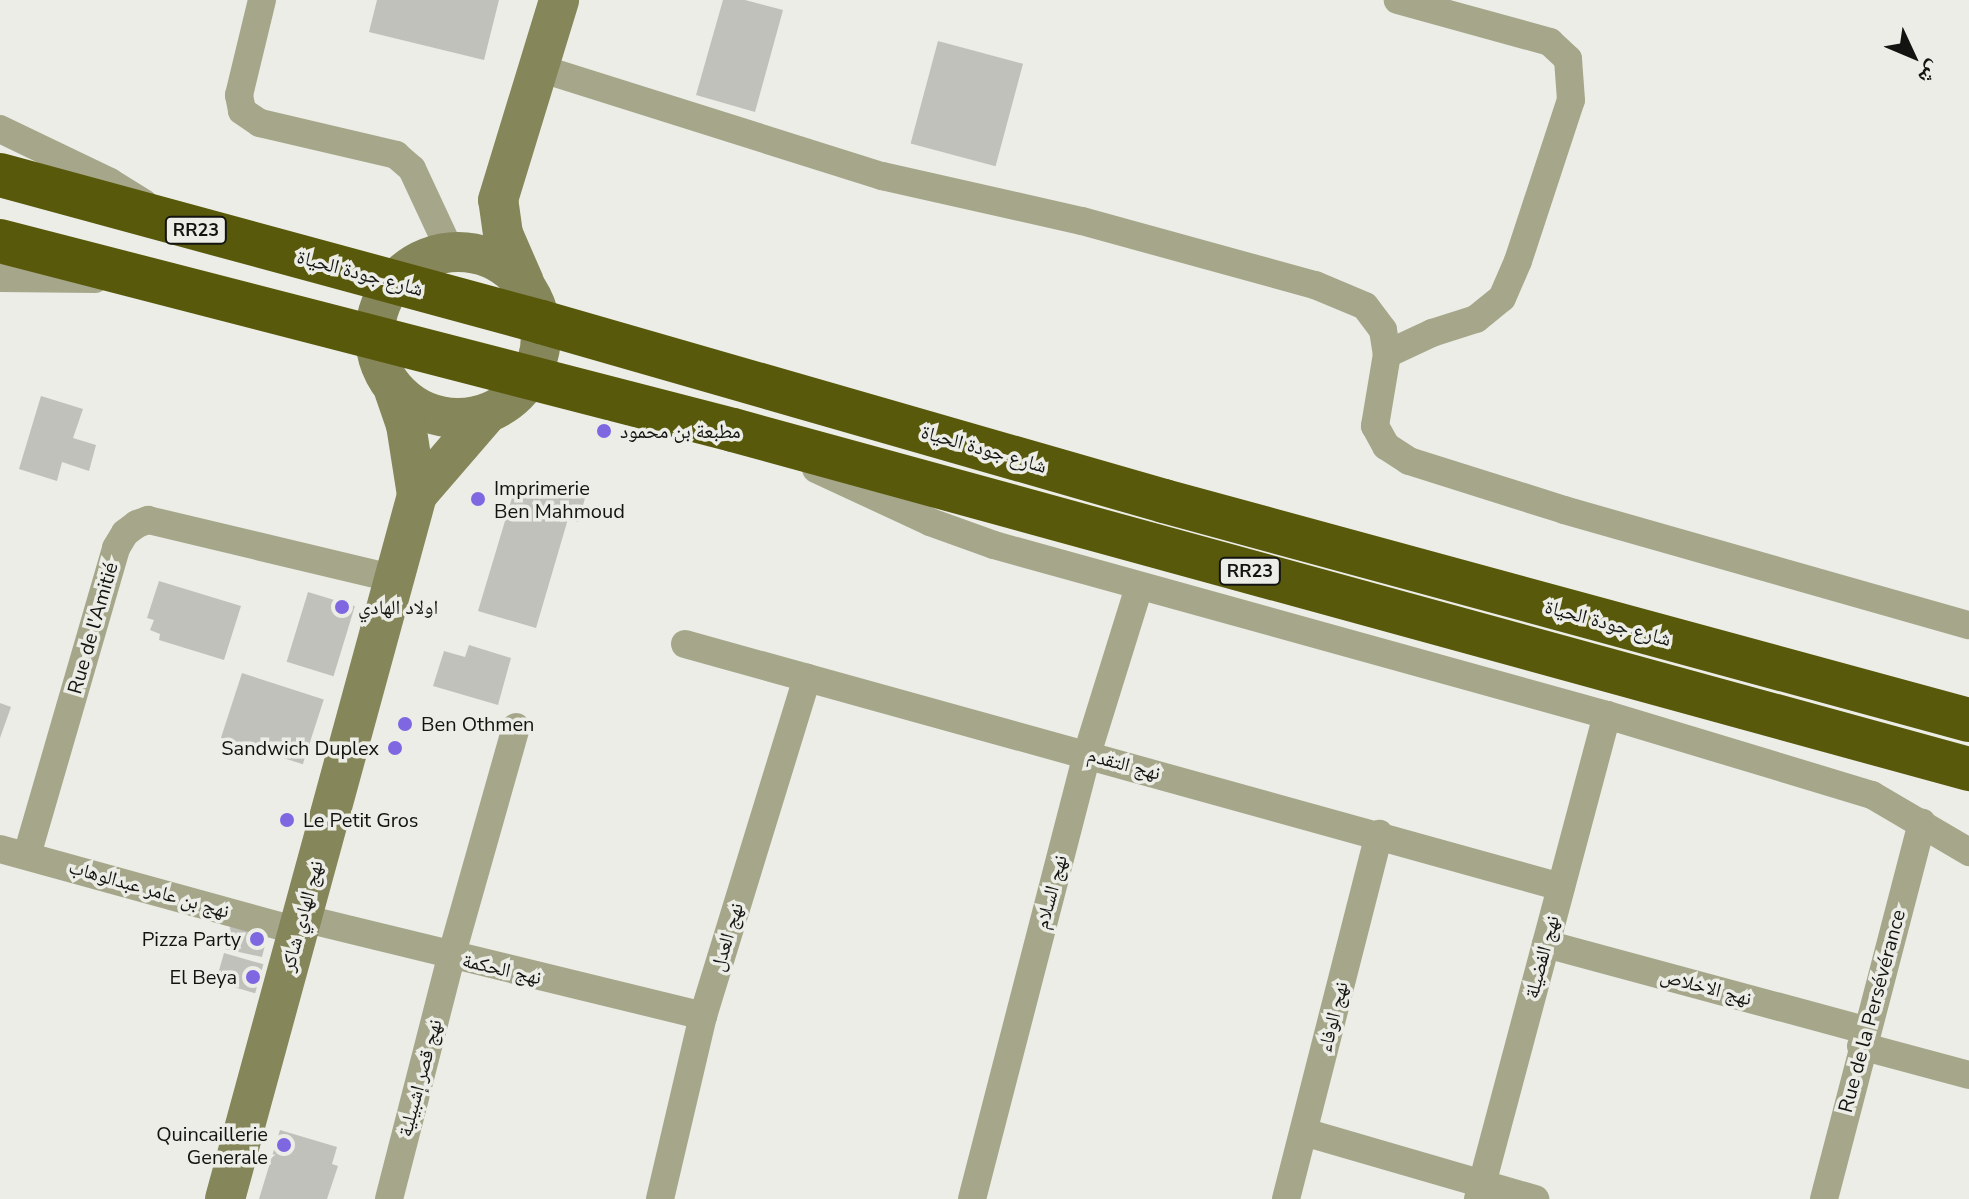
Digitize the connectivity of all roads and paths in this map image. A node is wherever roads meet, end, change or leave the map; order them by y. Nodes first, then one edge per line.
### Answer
1 (262, 0) edge
2 (559, 0) edge
3 (1398, 0) edge
4 (539, 68) junction
5 (0, 129) edge
6 (0, 175) edge
7 (498, 200) junction
8 (178, 225) junction
9 (0, 241) edge
10 (419, 262) junction
11 (0, 278) edge
12 (144, 279) junction
13 (537, 309) junction
14 (373, 339) junction
15 (1387, 354) junction
16 (530, 378) junction
17 (394, 391) junction
18 (487, 414) junction
19 (733, 430) junction
20 (417, 495) junction
21 (395, 579) junction
22 (1139, 587) junction
23 (1969, 625) edge
24 (685, 644) dead end
25 (807, 678) junction
26 (1607, 715) junction
27 (1969, 720) edge
28 (516, 727) dead end
29 (1087, 754) junction
30 (1969, 769) edge
31 (1922, 823) junction
32 (1379, 834) junction
33 (14, 852) edge
34 (1969, 852) edge
35 (1561, 887) junction
36 (300, 924) junction
37 (1546, 944) junction
38 (451, 957) junction
39 (703, 1016) junction
40 (1863, 1038) junction
41 (1969, 1075) edge
42 (1304, 1132) junction
43 (1480, 1191) edge
44 (225, 1199) edge
45 (389, 1199) edge
46 (660, 1199) edge
47 (972, 1199) edge
48 (1286, 1199) edge
49 (1535, 1199) edge
50 (1824, 1199) edge

1 - 10 street
2 - 4 street
3 - 15 street
4 - 7 street
4 - 15 street
5 - 8 street
6 - 8 highway, شارع جودة الحياة / RR23
7 - 10 street
7 - 13 street
8 - 10 highway, شارع جودة الحياة / RR23
9 - 12 highway, RR23
10 - 13 highway, شارع جودة الحياة / RR23
10 - 14 street
11 - 12 street
12 - 14 highway, RR23
13 - 16 street
13 - 27 highway, شارع جودة الحياة / RR23
14 - 16 highway, RR23
14 - 17 street
15 - 23 street
16 - 18 street
16 - 19 highway, RR23
17 - 18 street
17 - 20 street
18 - 20 street
19 - 22 street
19 - 30 highway, RR23
20 - 21 street, نهج الهادي شاكر
21 - 33 street, Rue de l'Amitié
21 - 36 street, نهج الهادي شاكر
22 - 26 street
22 - 29 street, نهج السلام
24 - 25 street, نهج التقدم
25 - 29 street, نهج التقدم
25 - 39 street, نهج العدل
26 - 31 street
26 - 35 street, نهج الفضيلة
28 - 38 street, نهج قصر إشبيلية
29 - 32 street, نهج التقدم
29 - 47 street, نهج السلام
31 - 34 street
31 - 40 street, Rue de la Persévérance
32 - 35 street, نهج التقدم
32 - 42 street, نهج الوفاء
33 - 36 street, نهج بن عامر عبدالوهاب
35 - 37 street, نهج الفضيلة
36 - 38 street, نهج الحكمة
36 - 44 street, نهج الهادي شاكر
37 - 40 street, نهج الاخلاص
37 - 43 street, نهج الفضيلة
38 - 39 street, نهج الحكمة
38 - 45 street, نهج قصر إشبيلية
39 - 46 street, نهج العدل
40 - 41 street, نهج الاخلاص
40 - 50 street, Rue de la Persévérance
42 - 43 street
42 - 48 street, نهج الوفاء
43 - 49 street

